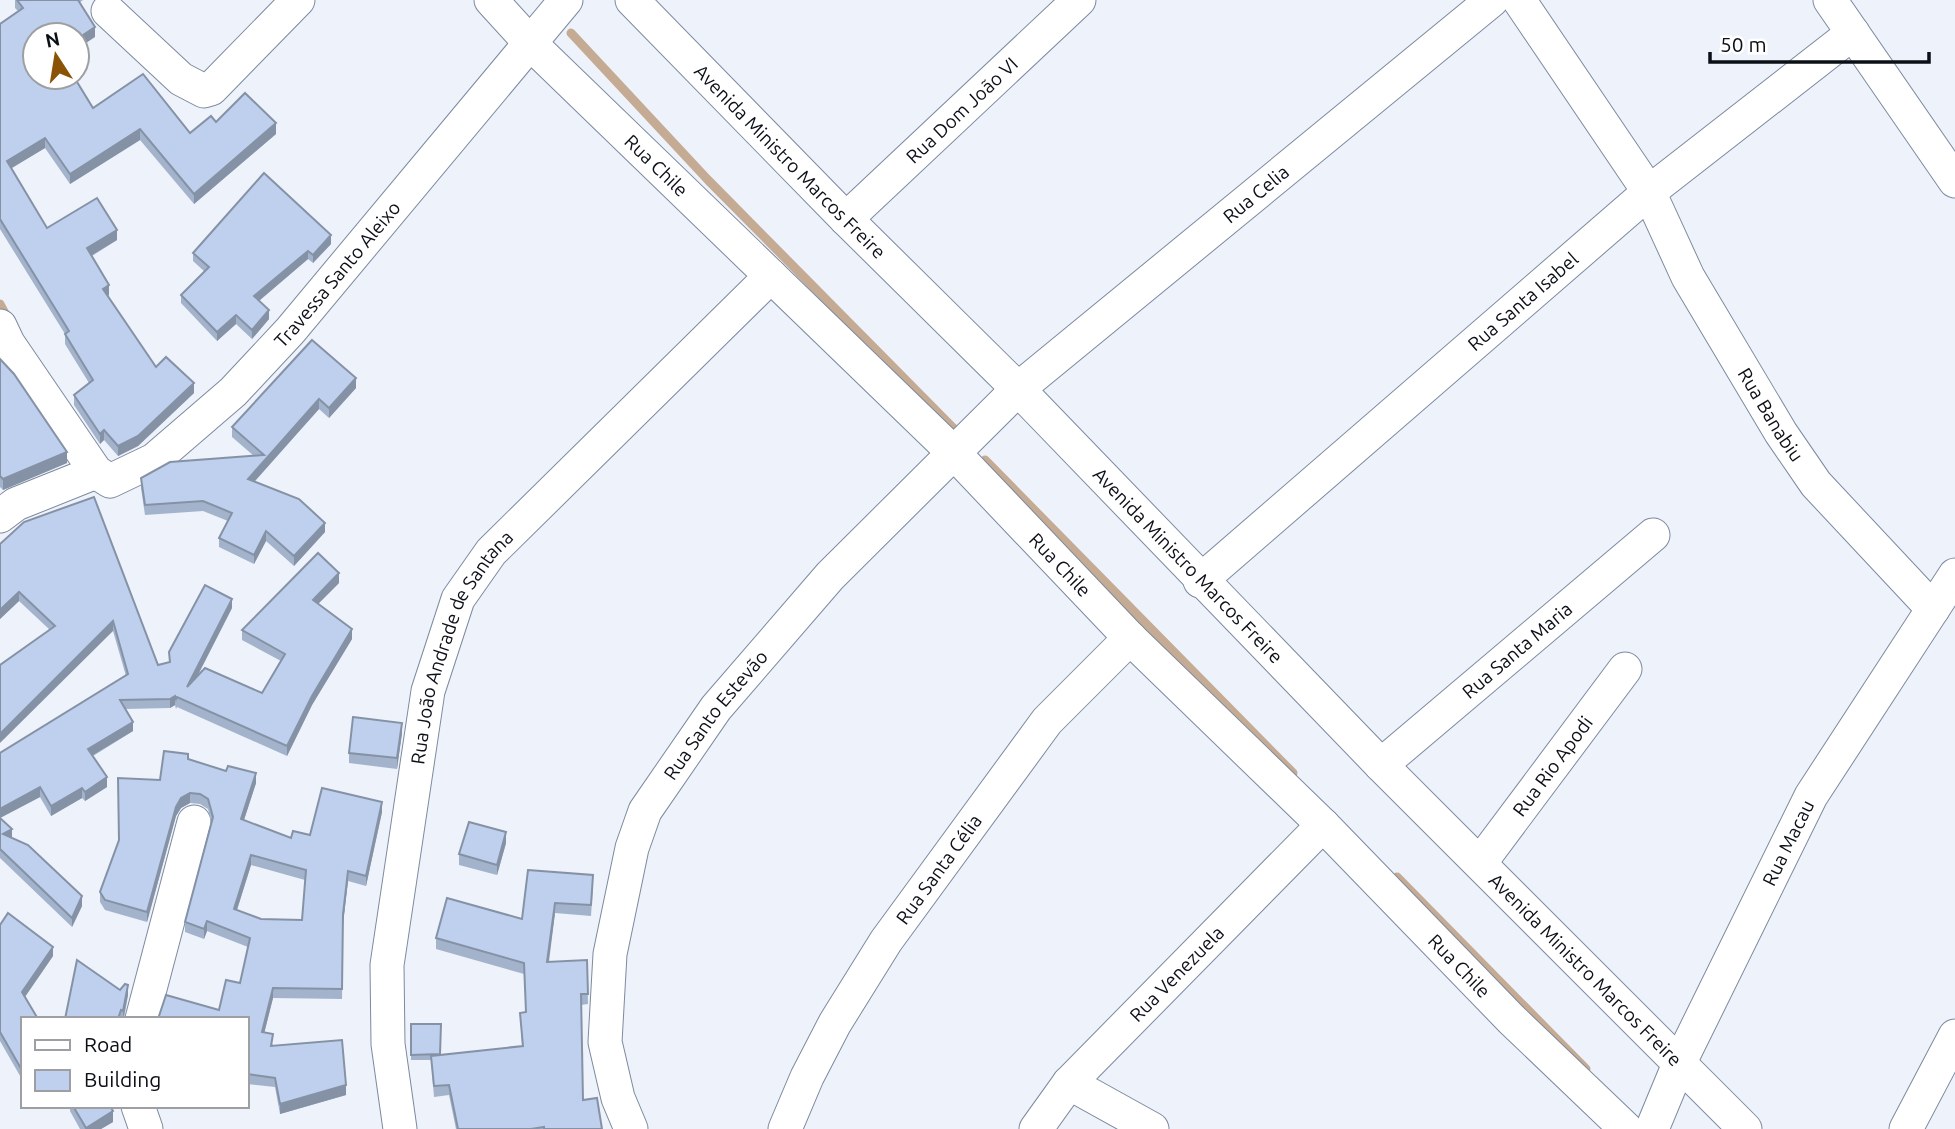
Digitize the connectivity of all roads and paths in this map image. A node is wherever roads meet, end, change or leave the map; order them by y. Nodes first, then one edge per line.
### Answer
1 (298, 0) edge
2 (491, 0) edge
3 (1079, 0) edge
4 (1492, 0) edge
5 (1519, 0) edge
6 (1830, 0) edge
7 (640, 3) edge
8 (108, 11) dead end
9 (548, 22) edge
10 (1853, 33) junction
11 (1955, 181) edge
12 (1649, 192) junction
13 (846, 219) junction
14 (771, 276) junction
15 (0, 326) edge
16 (1018, 389) junction
17 (955, 454) junction
18 (96, 472) junction
19 (0, 516) edge
20 (1653, 535) dead end
21 (1955, 575) edge
22 (1200, 581) junction
23 (1933, 609) junction
24 (1130, 638) junction
25 (1625, 669) dead end
26 (1381, 765) junction
27 (194, 822) dead end
28 (1323, 825) junction
29 (1480, 863) junction
30 (143, 1017) edge
31 (1955, 1036) edge
32 (1679, 1063) junction
33 (1069, 1083) junction
34 (139, 1108) edge
35 (146, 1129) edge
36 (400, 1129) edge
37 (631, 1129) edge
38 (785, 1129) edge
39 (1037, 1129) edge
40 (1152, 1129) edge
41 (1626, 1129) edge
42 (1652, 1129) edge
43 (1745, 1129) edge
44 (1906, 1129) edge

1 - 8 street
2 - 9 street, Rua Chile
3 - 13 street, Rua Dom João VI
4 - 16 street, Rua Celia
5 - 12 street
6 - 10 street
7 - 13 street, Avenida Ministro Marcos Freire
9 - 14 street, Rua Chile
9 - 18 street, Travessa Santo Aleixo
10 - 11 street
10 - 12 street, Rua Santa Isabel
12 - 22 street, Rua Santa Isabel
12 - 23 street, Rua Banabiu
13 - 16 street, Avenida Ministro Marcos Freire
14 - 17 street, Rua Chile
14 - 36 street, Rua João Andrade de Santana
15 - 18 street
16 - 17 street, Rua Santo Estevão
16 - 22 street, Avenida Ministro Marcos Freire
17 - 24 street, Rua Chile
17 - 37 street, Rua Santo Estevão
18 - 19 street
20 - 26 street, Rua Santa Maria
21 - 23 street, Rua Macau
22 - 26 street, Avenida Ministro Marcos Freire
23 - 32 street, Rua Macau
24 - 28 street, Rua Chile
24 - 38 street, Rua Santa Célia
25 - 29 street, Rua Rio Apodi
26 - 29 street, Avenida Ministro Marcos Freire
27 - 30 street
28 - 33 street, Rua Venezuela
28 - 41 street, Rua Chile
29 - 32 street, Avenida Ministro Marcos Freire
31 - 44 street
32 - 42 street, Rua Macau
32 - 43 street, Avenida Ministro Marcos Freire
33 - 39 street, Rua Venezuela
33 - 40 street
34 - 35 street

